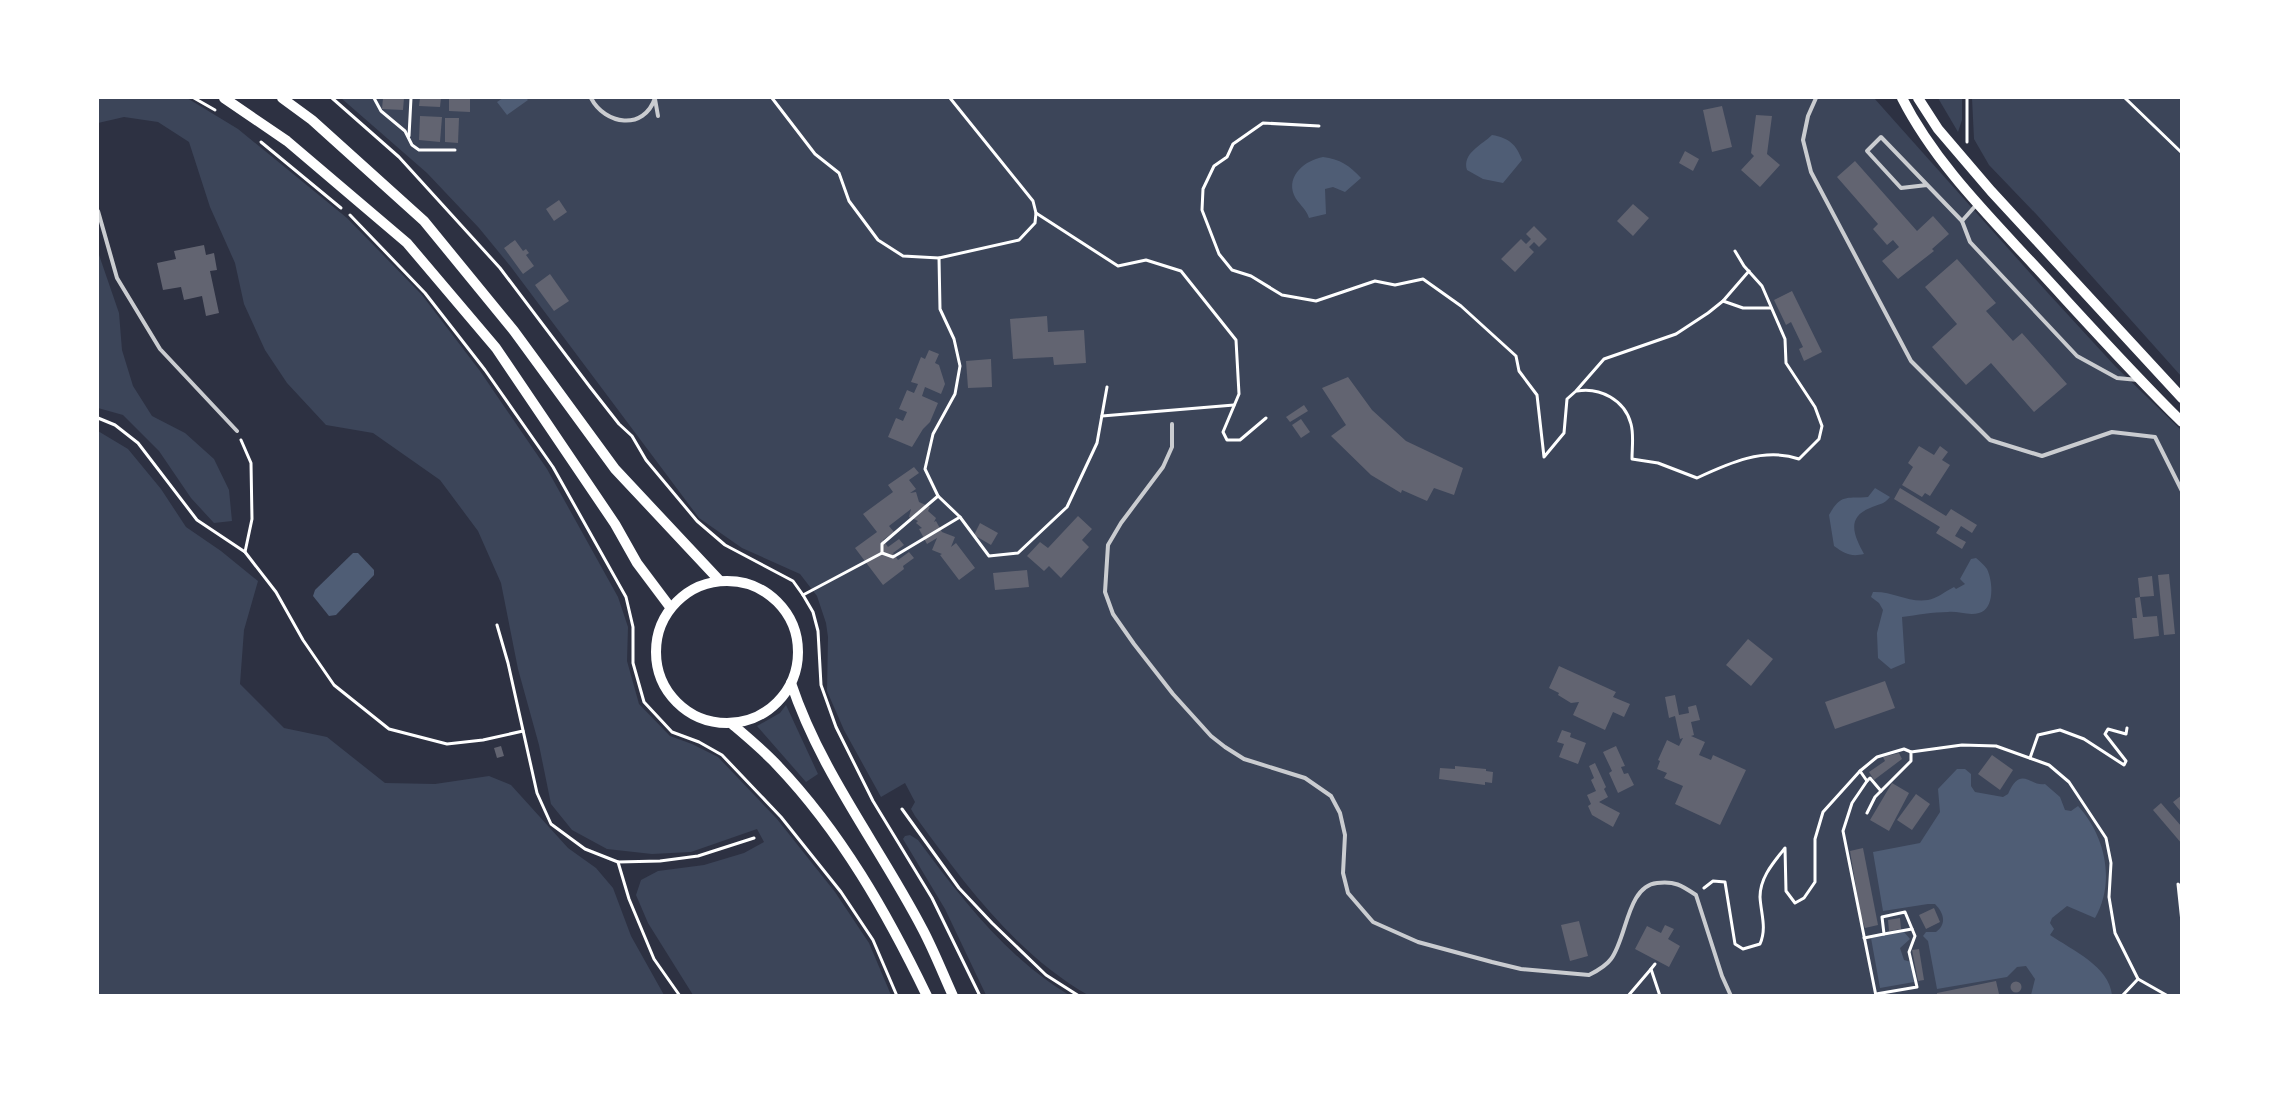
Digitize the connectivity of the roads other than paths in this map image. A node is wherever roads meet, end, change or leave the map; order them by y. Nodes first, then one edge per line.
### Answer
1 (224, 98) edge
2 (282, 98) edge
3 (591, 98) edge
4 (655, 98) edge
5 (1816, 98) edge
6 (1902, 98) edge
7 (1918, 98) edge
8 (658, 116) dead end
9 (1927, 185) junction
10 (1977, 204) junction
11 (98, 211) edge
12 (1962, 221) junction
13 (2139, 380) junction
14 (2182, 398) edge
15 (2182, 422) edge
16 (1172, 424) dead end
17 (237, 431) road end
18 (2182, 491) edge
19 (718, 580) junction
20 (670, 607) junction
21 (791, 683) junction
22 (732, 724) junction
23 (927, 996) edge
24 (953, 996) edge
25 (1731, 996) edge

1 - 20 main road
2 - 19 main road
3 - 4 lane
4 - 8 lane
5 - 18 lane
6 - 10 main road
7 - 14 main road
9 - 9 lane
9 - 12 lane
10 - 12 lane
10 - 13 main road
11 - 17 lane
12 - 13 lane
13 - 15 main road
16 - 25 lane
19 - 20 main road
19 - 21 main road
20 - 22 main road
21 - 22 main road
21 - 24 main road
22 - 23 main road

